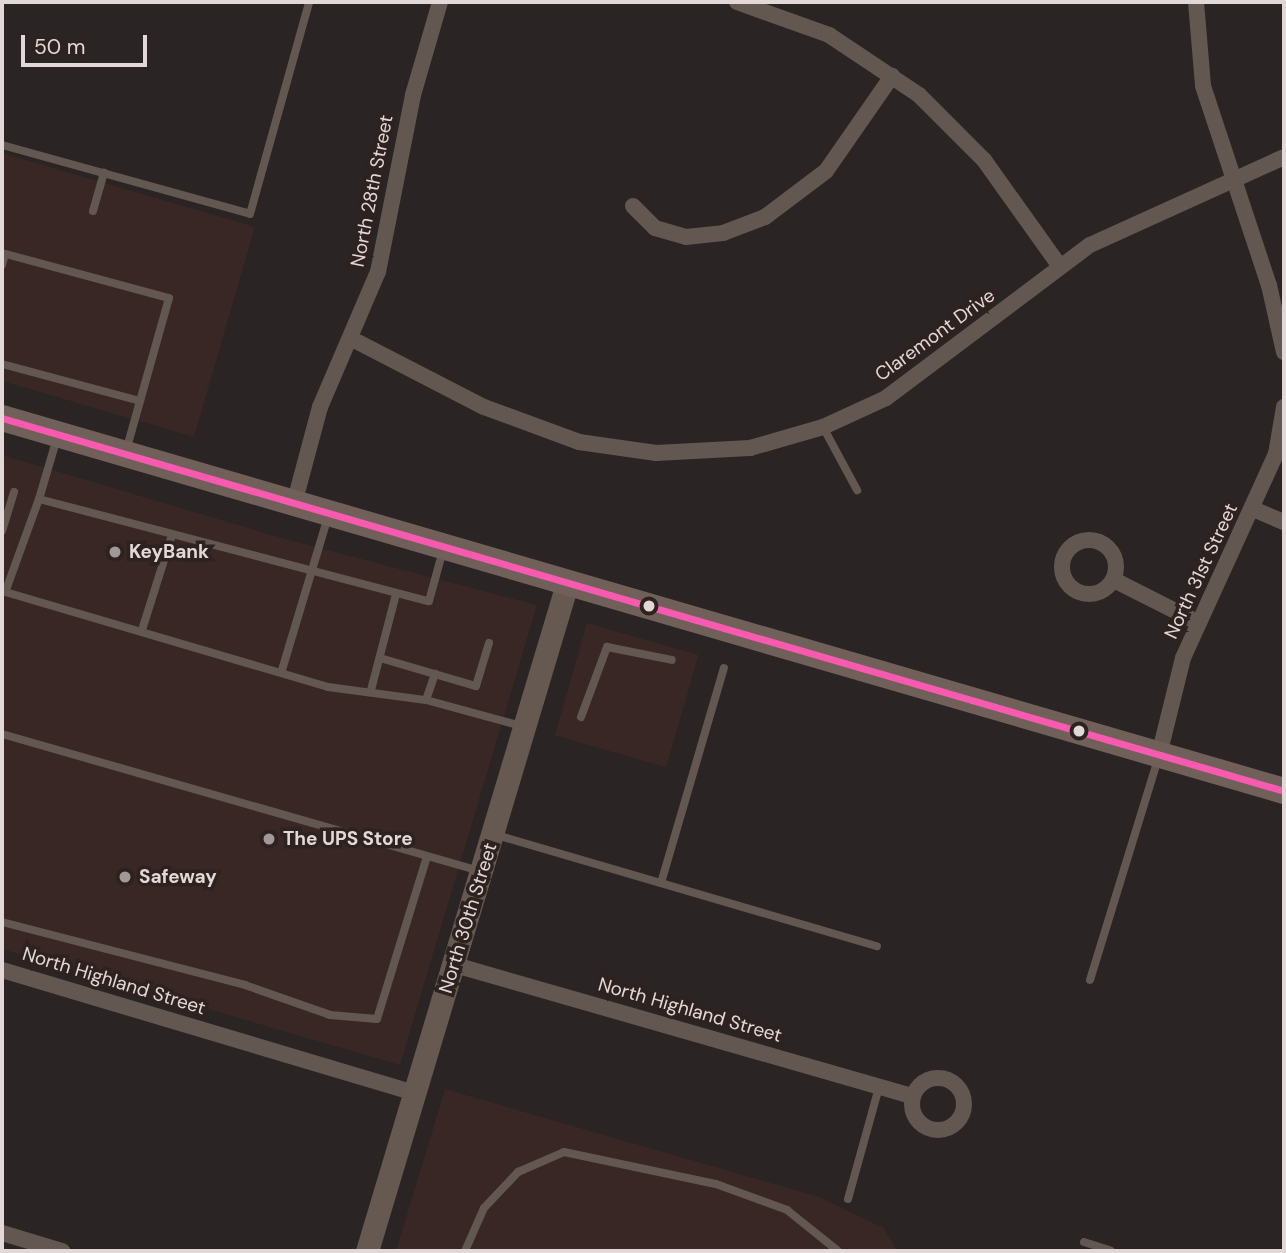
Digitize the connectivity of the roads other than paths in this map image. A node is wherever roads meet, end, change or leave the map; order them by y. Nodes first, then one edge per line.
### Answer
1 (309, 2) edge
2 (440, 2) edge
3 (737, 2) edge
4 (1196, 2) edge
5 (892, 76) junction
6 (2, 145) edge
7 (1284, 158) edge
8 (104, 173) junction
9 (1229, 180) junction
10 (633, 206) dead end
11 (93, 211) dead end
12 (3, 253) edge
13 (2, 265) edge
14 (1059, 265) junction
15 (352, 339) junction
16 (1284, 344) edge
17 (1284, 352) edge
18 (2, 364) edge
19 (140, 401) junction
20 (1284, 407) edge
21 (2, 418) edge
22 (823, 427) junction
23 (58, 435) junction
24 (125, 454) junction
25 (857, 490) dead end
26 (14, 492) dead end
27 (40, 499) junction
28 (294, 504) junction
29 (1253, 509) junction
30 (329, 514) junction
31 (1284, 522) edge
32 (2, 531) edge
33 (172, 535) junction
34 (444, 548) junction
35 (311, 574) junction
36 (1114, 580) dead end
37 (567, 584) junction
38 (4, 591) edge
39 (396, 594) junction
40 (1199, 623) junction
41 (142, 630) junction
42 (489, 643) dead end
43 (380, 658) junction
44 (672, 660) dead end
45 (724, 668) dead end
46 (282, 670) junction
47 (435, 674) junction
48 (371, 690) junction
49 (426, 700) junction
50 (581, 717) dead end
51 (525, 727) junction
52 (2, 734) edge
53 (1159, 755) junction
54 (1284, 791) edge
55 (493, 834) junction
56 (427, 856) junction
57 (482, 872) junction
58 (661, 883) junction
59 (2, 922) edge
60 (877, 946) dead end
61 (455, 965) junction
62 (2, 970) edge
63 (1090, 981) dead end
64 (879, 1087) junction
65 (415, 1093) junction
66 (913, 1096) dead end
67 (848, 1199) dead end
68 (2, 1233) edge
69 (1084, 1242) dead end
70 (62, 1251) edge
71 (367, 1251) edge
72 (465, 1251) edge
73 (838, 1251) edge
74 (1111, 1251) edge

1 - 8 lane
2 - 15 street, North 28th Street
3 - 5 street
4 - 9 street
5 - 10 street
5 - 14 street
6 - 8 lane
7 - 9 street, Claremont Drive
8 - 11 lane
9 - 14 street, Claremont Drive
9 - 16 street
12 - 13 lane
12 - 19 lane
14 - 22 street, Claremont Drive
15 - 22 street, Claremont Drive
15 - 28 street, North 28th Street
16 - 17 street
18 - 19 lane
19 - 24 lane
20 - 29 street, North 31st Street
21 - 23 main road
22 - 25 lane
23 - 24 main road
23 - 27 lane
24 - 28 main road
26 - 32 lane
27 - 33 lane
27 - 38 lane
28 - 30 main road
29 - 31 street
29 - 40 street, North 31st Street
30 - 34 main road
30 - 35 lane
33 - 35 lane
33 - 41 lane
34 - 37 main road
34 - 39 lane
35 - 39 lane
35 - 46 lane
36 - 40 street
37 - 51 main road, North 30th Street
37 - 53 main road
38 - 41 lane
39 - 43 lane
40 - 53 street, North 31st Street
41 - 46 lane
42 - 47 lane
43 - 47 lane
43 - 48 lane
44 - 50 lane
45 - 58 lane
46 - 48 lane
47 - 49 lane
48 - 49 lane
49 - 51 lane
51 - 55 main road, North 30th Street
52 - 56 lane
53 - 54 main road
53 - 63 lane
55 - 57 main road, North 30th Street
55 - 58 lane
56 - 57 lane
56 - 59 lane
57 - 61 main road, North 30th Street
58 - 60 lane
61 - 64 street, North Highland Street
61 - 65 main road, North 30th Street
62 - 65 street, North Highland Street
64 - 66 street, North Highland Street
64 - 67 lane
65 - 71 main road, North 30th Street
68 - 70 street
69 - 74 lane
72 - 73 lane

